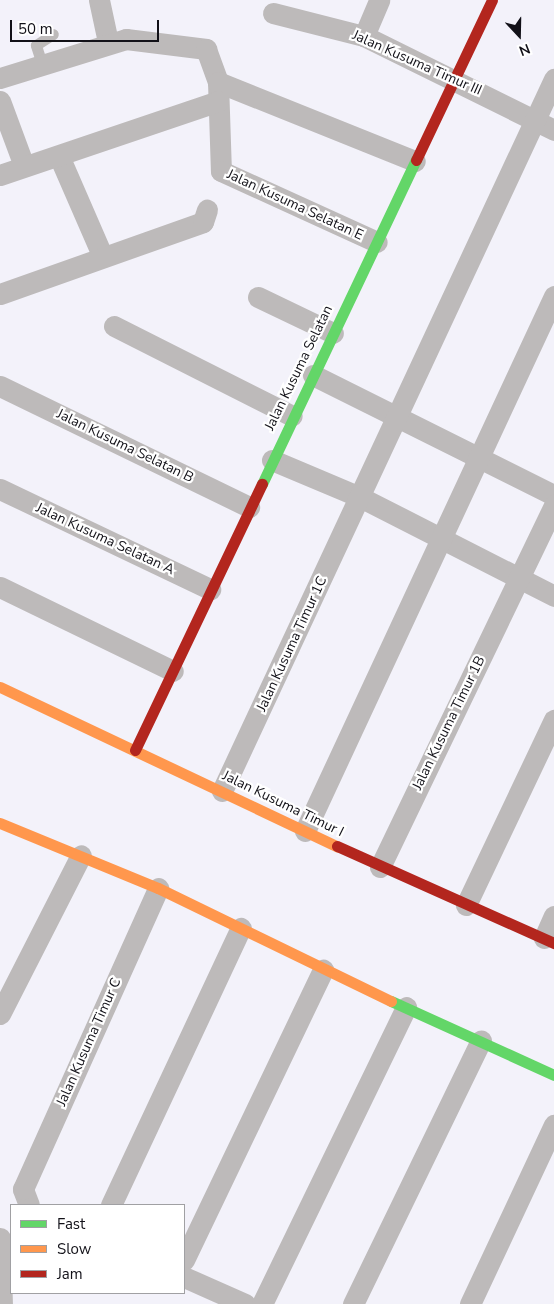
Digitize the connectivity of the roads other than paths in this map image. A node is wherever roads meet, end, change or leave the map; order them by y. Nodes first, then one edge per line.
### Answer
1 (99, 0) edge
2 (379, 0) edge
3 (492, 0) edge
4 (273, 12) dead end
5 (54, 34) dead end
6 (364, 36) junction
7 (108, 42) junction
8 (42, 64) junction
9 (0, 78) edge
10 (455, 78) junction
11 (554, 79) edge
12 (218, 92) junction
13 (0, 100) edge
14 (534, 121) junction
15 (554, 130) edge
16 (59, 156) junction
17 (415, 161) junction
18 (24, 166) junction
19 (0, 175) edge
20 (207, 210) dead end
21 (377, 242) junction
22 (103, 257) junction
23 (0, 294) edge
24 (554, 296) edge
25 (258, 297) dead end
26 (114, 326) dead end
27 (333, 333) junction
28 (313, 375) junction
29 (0, 386) edge
30 (399, 415) junction
31 (292, 416) junction
32 (480, 456) junction
33 (272, 460) junction
34 (0, 489) edge
35 (554, 495) edge
36 (360, 497) junction
37 (554, 505) edge
38 (249, 507) junction
39 (443, 541) junction
40 (519, 578) junction
41 (0, 587) edge
42 (210, 590) junction
43 (554, 596) edge
44 (173, 671) junction
45 (0, 687) edge
46 (554, 720) edge
47 (135, 750) junction
48 (222, 791) junction
49 (0, 823) edge
50 (305, 831) junction
51 (81, 855) junction
52 (380, 867) junction
53 (158, 888) junction
54 (466, 904) junction
55 (554, 916) edge
56 (241, 928) junction
57 (549, 941) edge
58 (323, 970) junction
59 (406, 1007) junction
60 (0, 1014) edge
61 (481, 1040) junction
62 (554, 1075) edge
63 (554, 1125) edge
64 (26, 1200) edge
65 (111, 1204) edge
66 (0, 1238) edge
67 (185, 1258) edge
68 (185, 1278) edge
69 (2, 1304) edge
70 (246, 1304) edge
71 (262, 1304) edge
72 (354, 1304) edge
73 (470, 1304) edge

1 - 7 street
2 - 6 street
3 - 10 street, Jalan Kusuma Selatan
4 - 6 street, Jalan Kusuma Timur III
5 - 8 lane
6 - 10 street, Jalan Kusuma Timur III
7 - 8 street
7 - 12 street
8 - 9 street
10 - 14 street, Jalan Kusuma Timur III
10 - 17 street, Jalan Kusuma Selatan
11 - 14 street, Jalan Kusuma Timur 1C
12 - 16 street
12 - 17 street
12 - 21 street, Jalan Kusuma Selatan E
13 - 18 street
14 - 15 street, Jalan Kusuma Timur III
14 - 30 street, Jalan Kusuma Timur 1C
16 - 18 street
16 - 22 street
17 - 21 street, Jalan Kusuma Selatan
18 - 19 street
20 - 22 street
21 - 27 street, Jalan Kusuma Selatan
22 - 23 street
24 - 32 street
25 - 27 street
26 - 31 street
27 - 28 street, Jalan Kusuma Selatan
28 - 30 street
28 - 31 street, Jalan Kusuma Selatan
29 - 38 street, Jalan Kusuma Selatan B
30 - 32 street
30 - 36 street, Jalan Kusuma Timur 1C
31 - 33 street, Jalan Kusuma Selatan
32 - 35 street
32 - 39 street
33 - 36 street
33 - 38 street, Jalan Kusuma Selatan
34 - 42 street, Jalan Kusuma Selatan A
36 - 39 street
36 - 48 street, Jalan Kusuma Timur 1C
37 - 40 street, Jalan Kusuma Timur 1B
38 - 42 street, Jalan Kusuma Selatan
39 - 40 street
39 - 50 street
40 - 43 street
40 - 52 street, Jalan Kusuma Timur 1B
41 - 44 street
42 - 44 street, Jalan Kusuma Selatan
44 - 47 street, Jalan Kusuma Selatan
45 - 47 street, Jalan Kusuma Timur I
46 - 54 street
47 - 48 street, Jalan Kusuma Timur I
48 - 50 street, Jalan Kusuma Timur I
49 - 51 street
50 - 52 street, Jalan Kusuma Timur I
51 - 53 street
51 - 60 street
52 - 54 street, Jalan Kusuma Timur I
53 - 56 street
53 - 64 street, Jalan Kusuma Timur C
54 - 57 street, Jalan Kusuma Timur I
55 - 57 street
56 - 58 street
56 - 65 street
58 - 59 street
58 - 67 street
59 - 61 street
59 - 71 street
61 - 62 street
61 - 72 street
63 - 73 street
66 - 69 street
68 - 70 street

